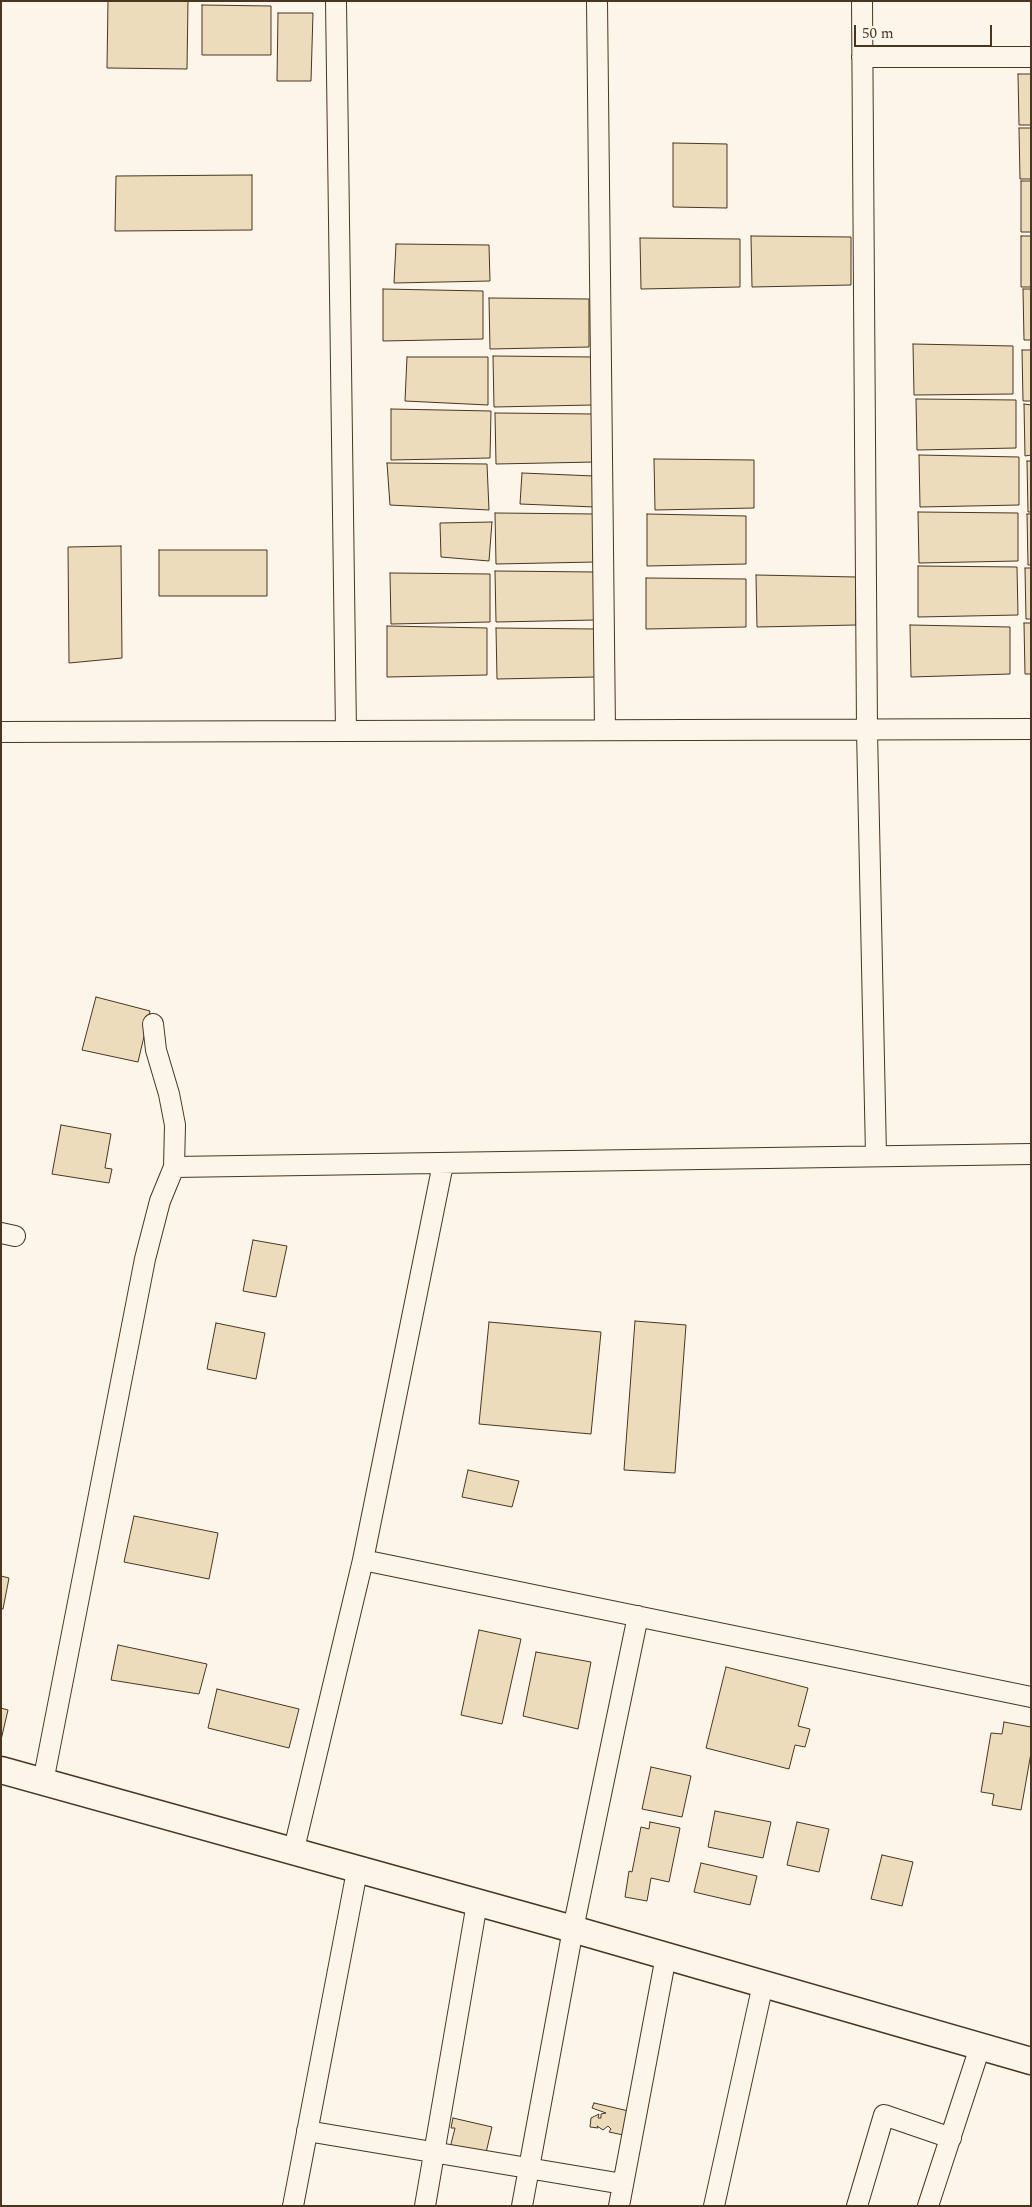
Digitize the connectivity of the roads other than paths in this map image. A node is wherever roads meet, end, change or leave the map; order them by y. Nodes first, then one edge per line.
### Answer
1 (336, 1) edge
2 (597, 1) edge
3 (862, 1) edge
4 (862, 57) junction
5 (1031, 57) edge
6 (1031, 729) edge
7 (606, 730) junction
8 (867, 730) junction
9 (346, 731) junction
10 (1, 732) edge
11 (153, 1024) dead end
12 (1031, 1154) edge
13 (876, 1155) junction
14 (443, 1164) junction
15 (174, 1167) junction
16 (363, 1560) junction
17 (638, 1616) junction
18 (1031, 1696) edge
19 (1, 1770) edge
20 (43, 1782) junction
21 (293, 1852) junction
22 (357, 1871) junction
23 (477, 1903) junction
24 (573, 1930) junction
25 (666, 1956) junction
26 (763, 1984) junction
27 (980, 2047) junction
28 (1031, 2061) edge
29 (307, 2131) junction
30 (951, 2138) junction
31 (435, 2151) junction
32 (529, 2168) junction
33 (623, 2184) junction
34 (293, 2206) edge
35 (425, 2206) edge
36 (522, 2206) edge
37 (619, 2206) edge
38 (714, 2206) edge
39 (857, 2206) edge
40 (928, 2206) edge

1 - 9 street
2 - 7 street
3 - 4 street
4 - 5 street
4 - 8 street
6 - 8 street
7 - 8 street
7 - 9 street
8 - 13 street
9 - 10 street
11 - 15 street
12 - 13 street
13 - 14 street
14 - 15 street
14 - 16 street
15 - 20 street
16 - 17 street
16 - 21 street
17 - 18 street
17 - 24 street
19 - 20 main road
20 - 21 main road
21 - 22 main road
22 - 23 main road
22 - 29 street
23 - 24 main road
23 - 31 street
24 - 25 main road
24 - 32 street
25 - 26 main road
25 - 33 street
26 - 27 main road
26 - 38 street
27 - 28 main road
27 - 30 street
29 - 31 street
29 - 34 street
30 - 39 street
30 - 40 street
31 - 32 street
31 - 35 street
32 - 33 street
32 - 36 street
33 - 37 street

